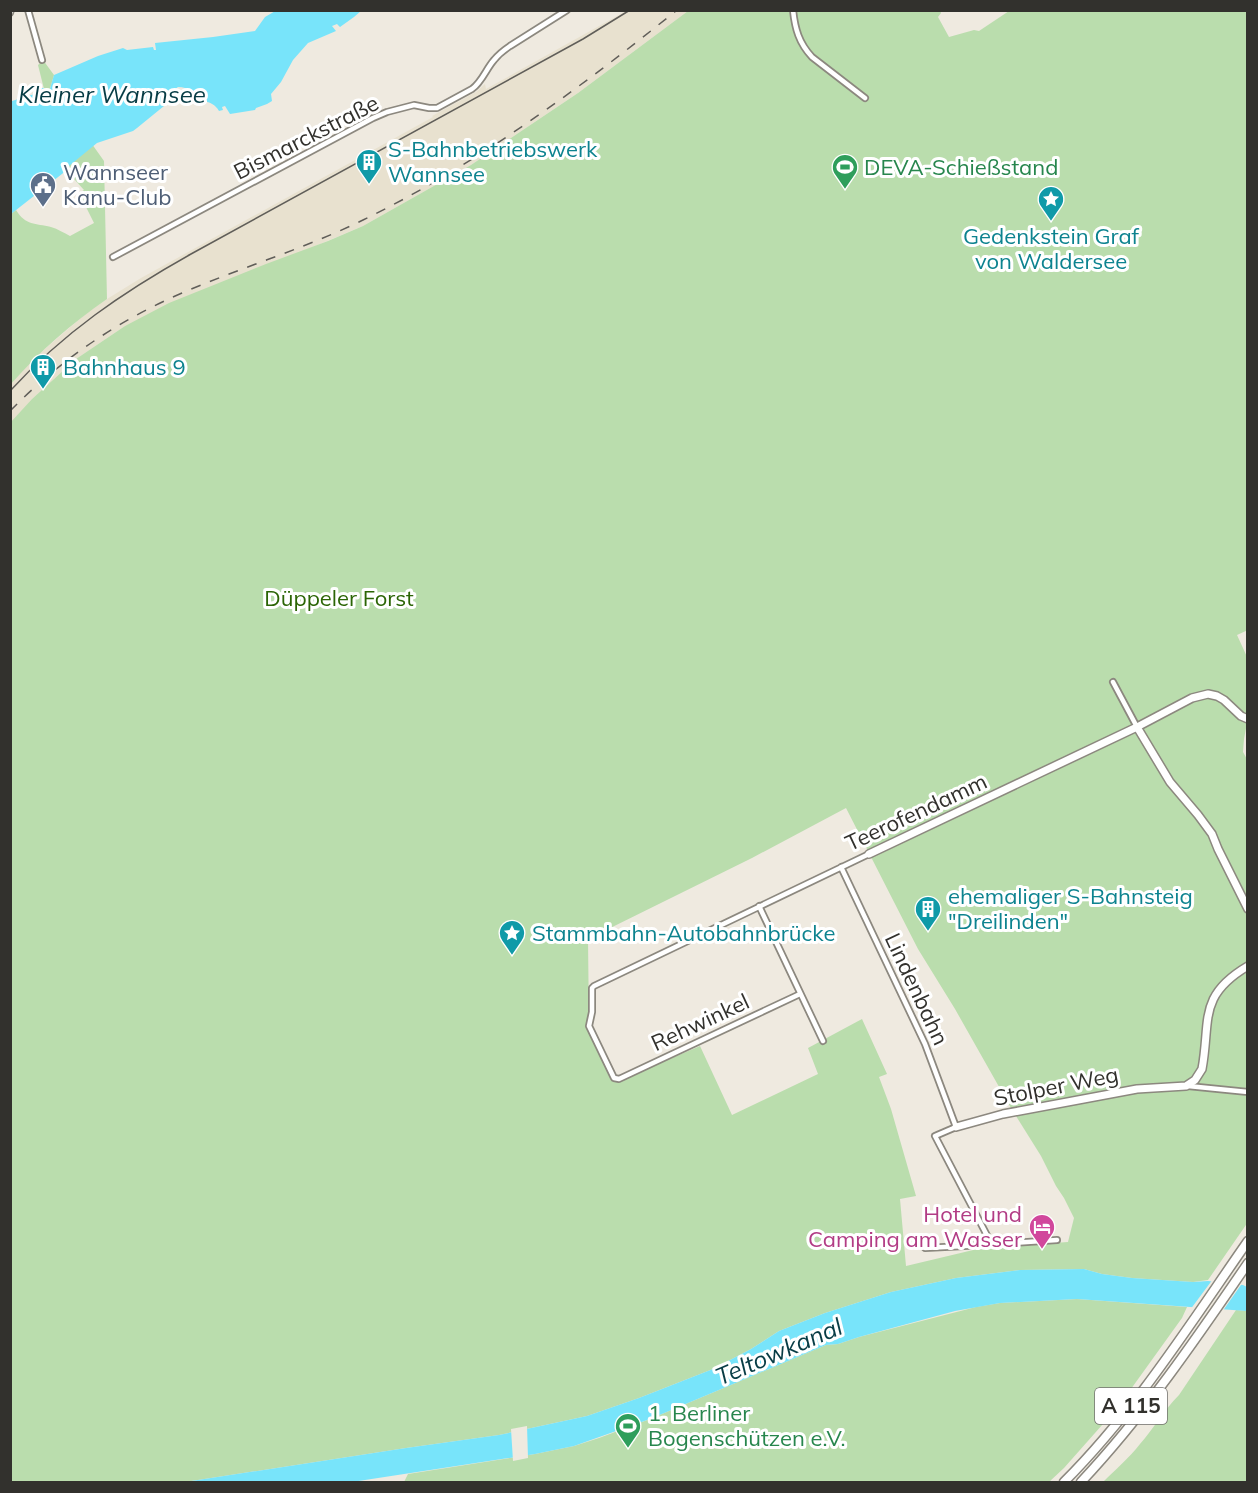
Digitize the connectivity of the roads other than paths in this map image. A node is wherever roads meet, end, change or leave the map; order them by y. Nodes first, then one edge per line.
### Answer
1 (28, 10) edge
2 (567, 10) edge
3 (793, 10) edge
4 (42, 60) dead end
5 (865, 98) dead end
6 (113, 257) dead end
7 (1113, 682) dead end
8 (1248, 720) edge
9 (1137, 727) junction
10 (869, 854) joint
11 (841, 867) junction
12 (759, 906) junction
13 (1248, 909) edge
14 (1248, 966) edge
15 (800, 994) junction
16 (823, 1041) dead end
17 (614, 1078) joint
18 (1186, 1086) junction
19 (1248, 1092) edge
20 (956, 1127) junction
21 (1057, 1240) dead end
22 (1248, 1241) edge
23 (991, 1243) junction
24 (922, 1245) dead end
25 (1247, 1264) edge
26 (1064, 1482) edge
27 (1081, 1482) edge

1 - 4 street
2 - 6 street, Bismarckstraße
3 - 5 street
7 - 9 street
8 - 9 street, Teerofendamm
9 - 10 street, Teerofendamm
9 - 13 street
10 - 11 street, Teerofendamm
11 - 12 street, Teerofendamm
11 - 20 street, Lindenbahn
12 - 15 street
12 - 17 street, Teerofendamm
14 - 18 street
15 - 16 street
15 - 17 street, Rehwinkel
18 - 19 street, Stolper Weg
18 - 20 street, Stolper Weg
20 - 23 street, Stolper Weg
21 - 23 street
22 - 26 highway, A 115
23 - 24 street
25 - 27 highway, A 115

